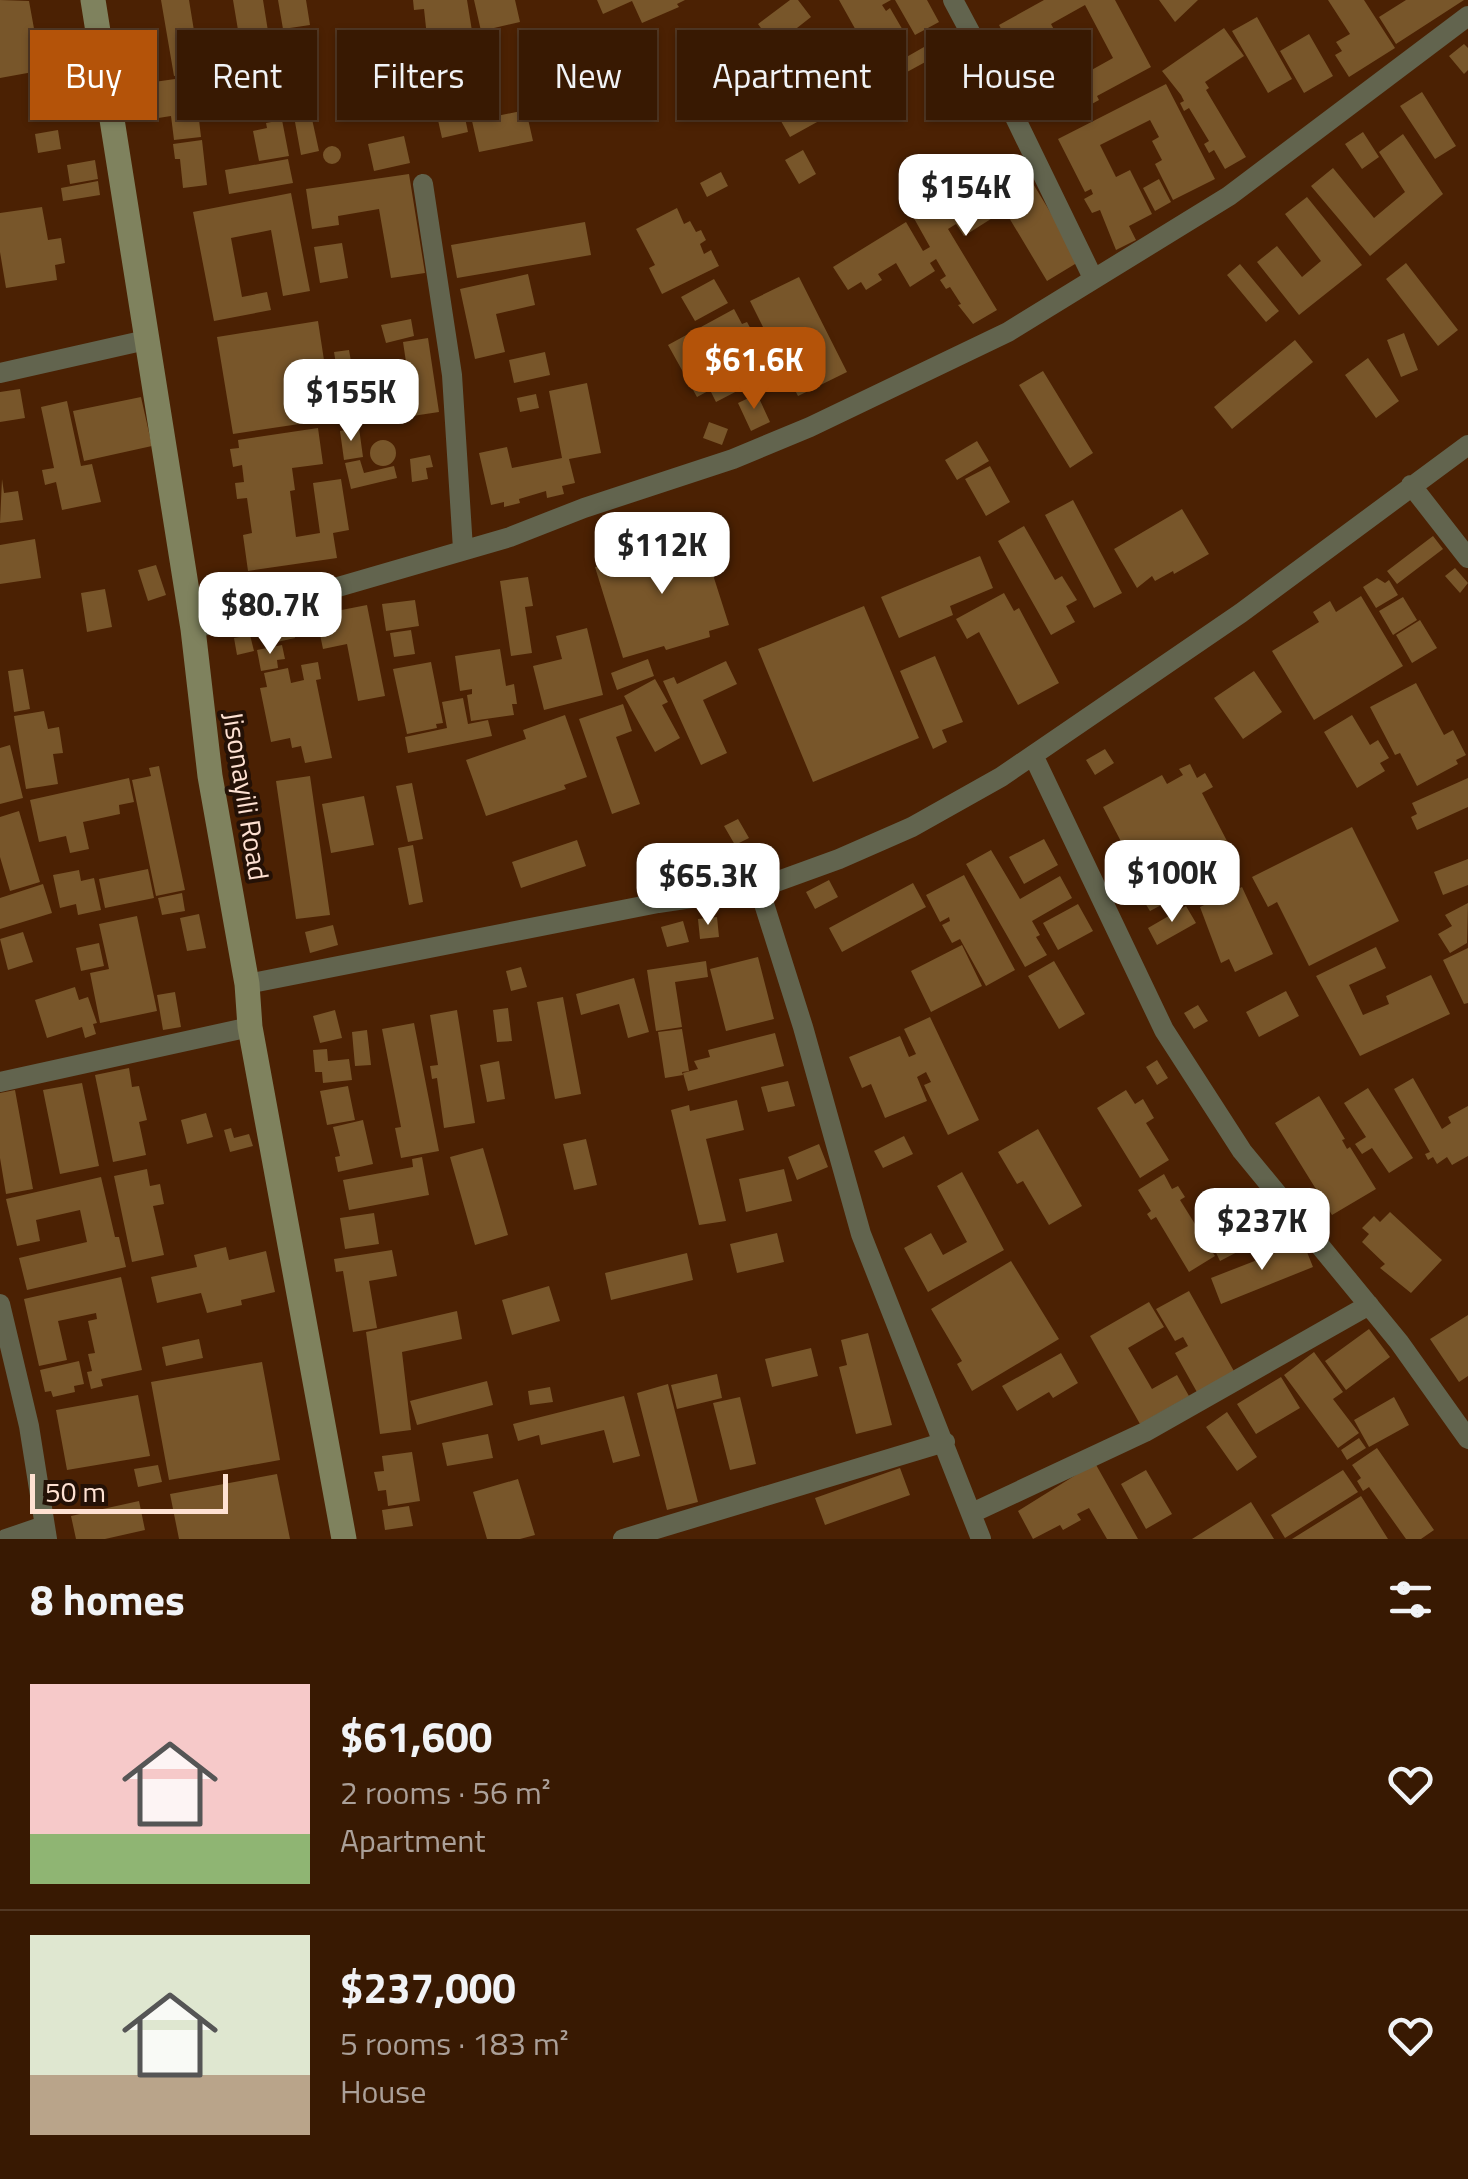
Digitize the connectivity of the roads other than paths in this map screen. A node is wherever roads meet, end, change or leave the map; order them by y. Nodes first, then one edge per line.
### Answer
1 (93, 0) edge
2 (952, 0) edge
3 (1468, 16) edge
4 (424, 184) dead end
5 (1093, 278) junction
6 (146, 340) junction
7 (0, 373) edge
8 (1468, 445) edge
9 (1412, 485) junction
10 (463, 549) junction
11 (1468, 558) edge
12 (194, 629) junction
13 (1033, 755) junction
14 (759, 888) junction
15 (247, 984) junction
16 (250, 1027) junction
17 (0, 1082) edge
18 (1369, 1305) junction
19 (1, 1314) edge
20 (1468, 1439) edge
21 (945, 1442) junction
22 (972, 1513) junction
23 (46, 1533) edge
24 (6, 1539) edge
25 (344, 1539) edge
26 (623, 1539) edge
27 (981, 1539) edge

1 - 6 street, Jisonayili Road
2 - 5 street
3 - 5 street
4 - 10 street
5 - 10 street
6 - 7 street
6 - 12 street, Jisonayili Road
8 - 9 street
9 - 11 street
9 - 13 street
10 - 12 street
12 - 15 street, Jisonayili Road
13 - 14 street
13 - 18 street
14 - 15 street
14 - 21 street
15 - 16 street, Jisonayili Road
16 - 17 street
16 - 25 street, Jisonayili Road
18 - 20 street
18 - 22 street
19 - 23 street
21 - 22 street
21 - 26 street
22 - 27 street
23 - 24 street

